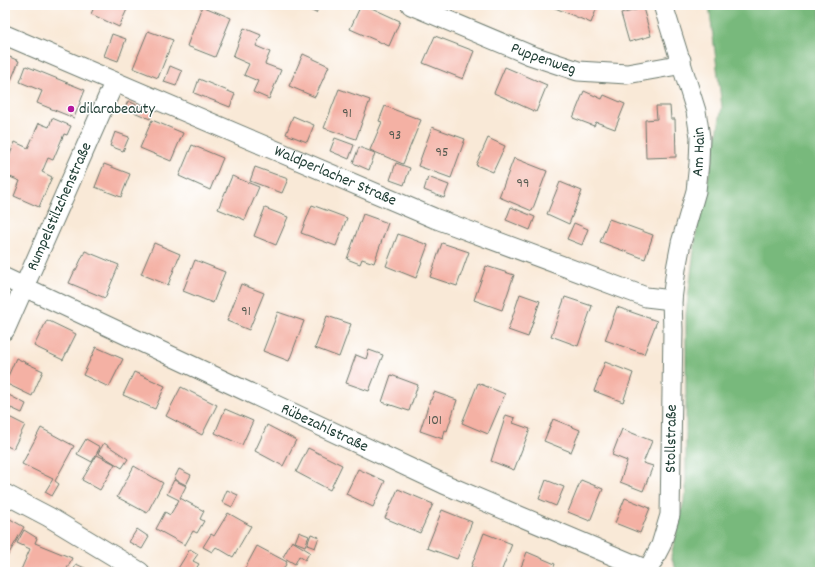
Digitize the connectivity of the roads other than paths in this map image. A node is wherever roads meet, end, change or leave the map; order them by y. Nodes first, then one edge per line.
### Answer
1 (411, 5) edge
2 (663, 5) edge
3 (5, 35) edge
4 (681, 60) junction
5 (114, 83) junction
6 (5, 278) edge
7 (25, 288) junction
8 (672, 300) junction
9 (5, 330) edge
10 (5, 494) edge
11 (647, 571) edge
12 (140, 572) edge

1 - 4 street, Puppenweg
2 - 4 street, Am Hain
3 - 5 street, Waldperlacher Straße
4 - 8 street, Am Hain
5 - 7 street, Rumpelstilzchenstraße
5 - 8 street, Waldperlacher Straße
6 - 7 street, Rübezahlstraße
7 - 9 street, Rumpelstilzchenstraße
7 - 11 street, Rübezahlstraße
8 - 11 street, Stollstraße
10 - 12 street

